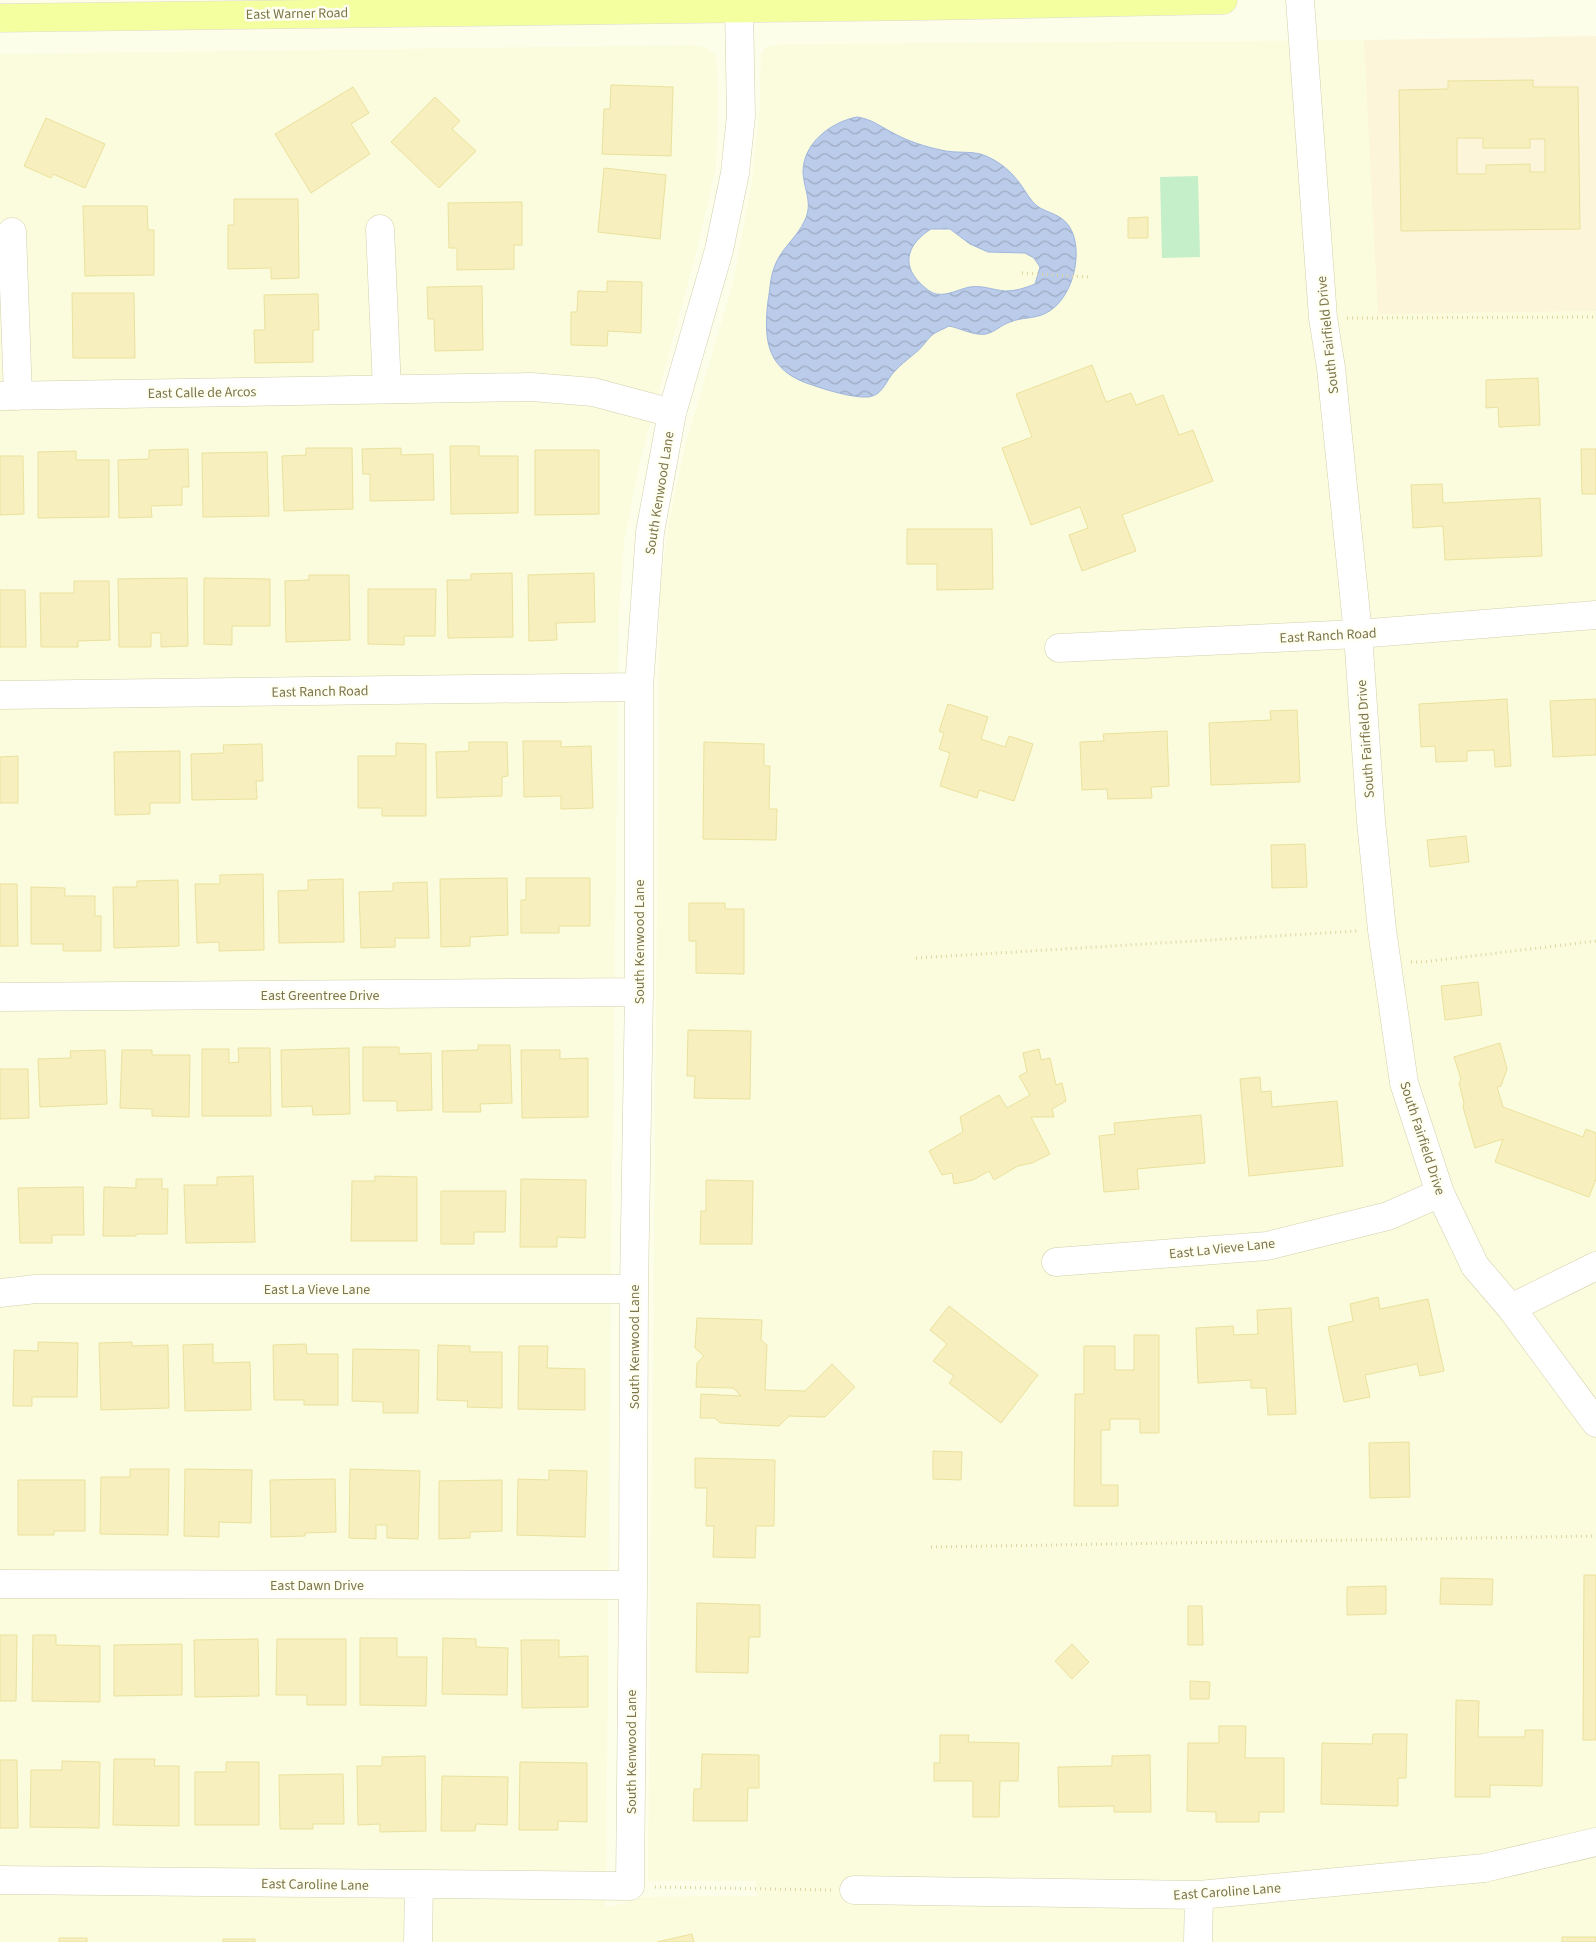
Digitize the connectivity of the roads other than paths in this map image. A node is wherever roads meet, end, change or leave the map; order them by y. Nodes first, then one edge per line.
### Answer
1 (1223, 0) edge
2 (1300, 0) edge
3 (351, 6) edge
4 (739, 8) junction
5 (0, 18) edge
6 (380, 229) dead end
7 (12, 232) dead end
8 (387, 389) junction
9 (9, 396) edge
10 (672, 413) junction
11 (1596, 615) edge
12 (1358, 634) junction
13 (1059, 648) dead end
14 (639, 686) junction
15 (0, 695) edge
16 (639, 992) junction
17 (0, 997) edge
18 (1440, 1193) junction
19 (1056, 1262) dead end
20 (1596, 1266) edge
21 (634, 1289) junction
22 (0, 1293) edge
23 (1511, 1308) junction
24 (1596, 1423) edge
25 (0, 1584) edge
26 (634, 1585) junction
27 (1596, 1842) edge
28 (0, 1880) edge
29 (419, 1885) junction
30 (630, 1886) joint
31 (854, 1890) road end
32 (1199, 1895) junction
33 (418, 1942) edge
34 (1198, 1942) edge

1 - 4 main road, East Warner Road
2 - 12 street, South Fairfield Drive
3 - 4 main road, East Warner Road
3 - 5 main road, East Warner Road
4 - 10 street, South Kenwood Lane
6 - 8 street
7 - 9 street, East Calle de Arcos
8 - 9 street, East Calle de Arcos
8 - 10 street, East Calle de Arcos
10 - 14 street, South Kenwood Lane
11 - 12 street, East Ranch Road
12 - 13 street, East Ranch Road
12 - 18 street, South Fairfield Drive
14 - 15 street, East Ranch Road
14 - 16 street, South Kenwood Lane
16 - 17 street, East Greentree Drive
16 - 21 street, South Kenwood Lane
18 - 19 street, East La Vieve Lane
18 - 23 street, South Fairfield Drive
20 - 23 street
21 - 22 street, East La Vieve Lane
21 - 26 street, South Kenwood Lane
23 - 24 street, South Fairfield Drive
25 - 26 street, East Dawn Drive
26 - 30 street, South Kenwood Lane
27 - 32 street, East Caroline Lane
28 - 29 street, East Caroline Lane
29 - 30 street, East Caroline Lane
29 - 33 street
31 - 32 street, East Caroline Lane
32 - 34 street

